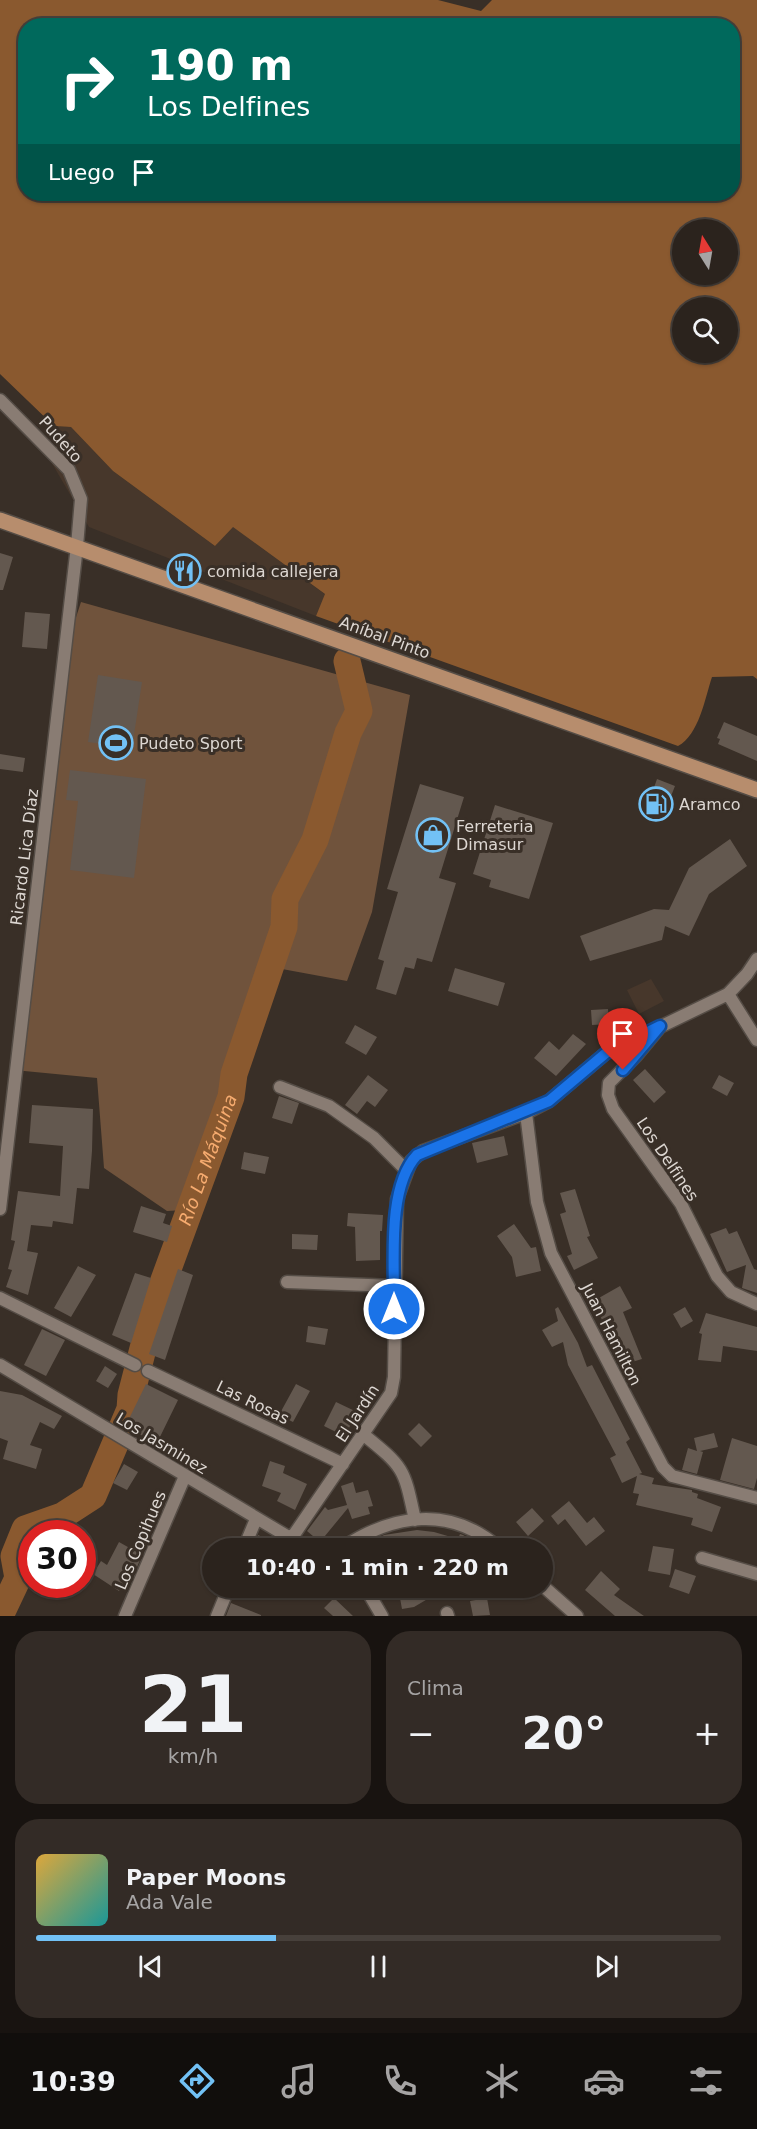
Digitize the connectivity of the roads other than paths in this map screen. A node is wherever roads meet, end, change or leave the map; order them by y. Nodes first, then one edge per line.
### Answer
1 (0, 400) edge
2 (0, 520) edge
3 (77, 546) junction
4 (757, 790) edge
5 (757, 959) edge
6 (728, 994) junction
7 (660, 1026) junction
8 (757, 1040) edge
9 (280, 1087) dead end
10 (526, 1113) junction
11 (407, 1171) junction
12 (0, 1209) edge
13 (287, 1282) dead end
14 (395, 1286) junction
15 (0, 1298) edge
16 (757, 1304) edge
17 (0, 1365) edge
18 (135, 1365) dead end
19 (148, 1371) dead end
20 (364, 1435) junction
21 (343, 1464) junction
22 (185, 1476) junction
23 (757, 1498) edge
24 (256, 1519) junction
25 (415, 1520) junction
26 (248, 1538) edge
27 (289, 1538) edge
28 (292, 1538) edge
29 (358, 1538) edge
30 (488, 1538) edge
31 (702, 1558) dead end
32 (757, 1574) edge
33 (553, 1595) edge
34 (224, 1598) edge
35 (371, 1598) edge
36 (125, 1616) edge
37 (217, 1616) edge
38 (382, 1616) edge
39 (577, 1616) edge

1 - 3 street, Pudeto
2 - 3 main road, Aníbal Pinto
3 - 4 main road, Aníbal Pinto
3 - 12 street, Ricardo Lica Díaz
5 - 6 street, El Jardín
6 - 7 street, El Jardín
6 - 8 street
7 - 10 street, El Jardín
7 - 16 street, Los Delfines
9 - 11 street
10 - 11 street, El Jardín
10 - 23 street, Juan Hamilton
11 - 14 street, El Jardín
13 - 14 street
14 - 20 street, El Jardín
15 - 18 street
17 - 22 street, Los Jasminez
19 - 21 street, Las Rosas
20 - 21 street, El Jardín
20 - 25 street
21 - 28 street, El Jardín
22 - 24 street, Los Jasminez
22 - 36 street, Los Copihues
24 - 26 street
24 - 27 street, Los Jasminez
25 - 29 street
25 - 30 street
31 - 32 street
33 - 39 street
34 - 37 street
35 - 38 street

